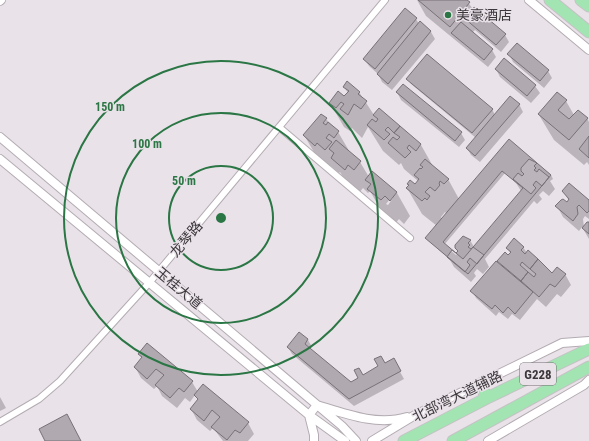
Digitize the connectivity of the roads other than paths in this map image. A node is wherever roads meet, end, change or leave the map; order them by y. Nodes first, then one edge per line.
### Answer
1 (385, 0) edge
2 (529, 0) edge
3 (550, 0) edge
4 (581, 0) edge
5 (589, 6) edge
6 (589, 32) edge
7 (589, 50) edge
8 (279, 127) junction
9 (0, 137) edge
10 (0, 159) edge
11 (410, 238) dead end
12 (159, 272) junction
13 (149, 283) junction
14 (589, 341) edge
15 (589, 349) edge
16 (589, 367) edge
17 (589, 380) edge
18 (480, 384) junction
19 (487, 398) junction
20 (317, 405) junction
21 (308, 415) junction
22 (415, 415) junction
23 (0, 422) edge
24 (314, 441) edge
25 (345, 441) edge
26 (356, 441) edge
27 (372, 441) edge
28 (404, 441) edge
29 (453, 441) edge
30 (488, 441) edge

1 - 8 street, 龙琴路
2 - 7 main road
3 - 6 highway
4 - 5 highway
8 - 11 street
8 - 12 street, 龙琴路
9 - 12 main road, 玉桂大道
10 - 13 main road, 玉桂大道
12 - 13 street, 龙琴路
12 - 20 main road, 玉桂大道
13 - 21 main road, 玉桂大道
13 - 23 street, 龙琴路
14 - 18 main road, 北部湾大道辅路
15 - 19 highway, G228
16 - 29 highway, G228
17 - 30 main road
18 - 19 highway
18 - 22 main road, 北部湾大道辅路
19 - 28 highway, G228
20 - 21 main road
20 - 22 main road
20 - 26 main road, 玉桂大道
21 - 24 main road
21 - 25 main road, 玉桂大道
22 - 27 main road, 北部湾大道辅路

